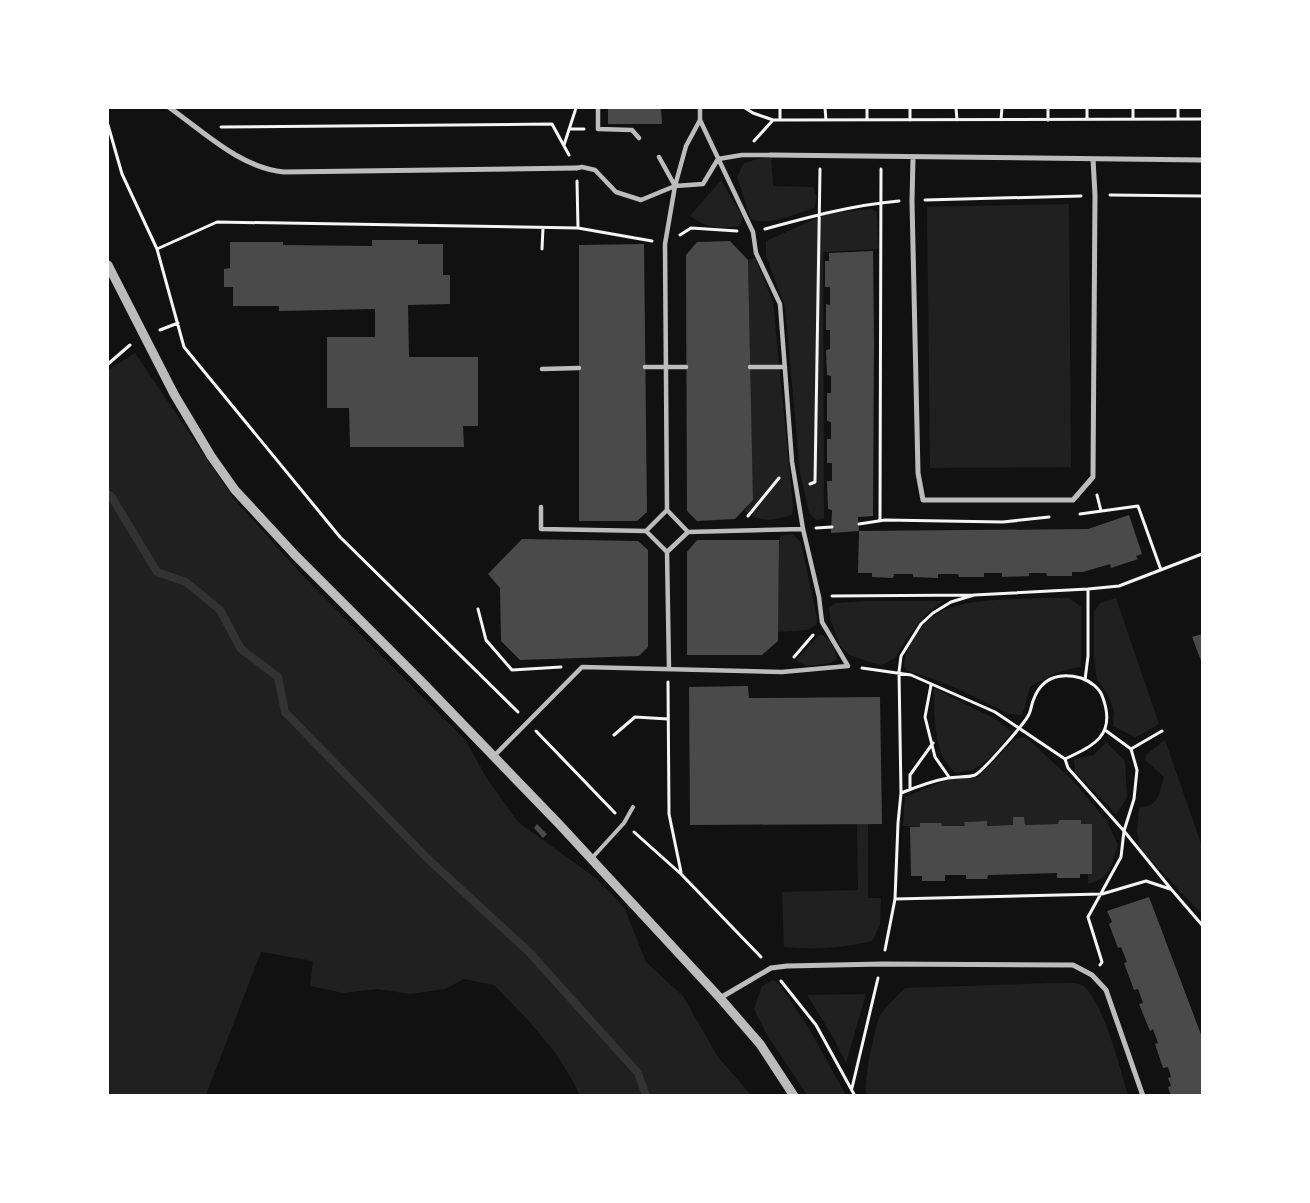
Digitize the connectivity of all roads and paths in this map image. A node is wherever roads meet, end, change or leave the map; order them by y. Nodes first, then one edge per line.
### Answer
1 (170, 108) edge
2 (576, 108) edge
3 (598, 108) edge
4 (700, 108) edge
5 (746, 108) edge
6 (780, 108) edge
7 (826, 108) edge
8 (868, 108) edge
9 (910, 108) edge
10 (956, 108) edge
11 (1002, 108) edge
12 (1087, 108) edge
13 (1133, 108) edge
14 (1178, 108) edge
15 (1048, 109) dead end
16 (1133, 119) junction
17 (1178, 119) junction
18 (1202, 119) edge
19 (700, 120) junction
20 (773, 120) junction
21 (780, 120) junction
22 (826, 120) junction
23 (867, 120) junction
24 (910, 120) junction
25 (957, 120) junction
26 (1001, 120) junction
27 (1048, 120) junction
28 (1087, 120) junction
29 (108, 125) edge
30 (197, 127) junction
31 (639, 138) dead end
32 (564, 145) junction
33 (749, 148) dead end
34 (771, 155) joint
35 (820, 156) junction
36 (881, 157) junction
37 (659, 158) dead end
38 (912, 158) junction
39 (1093, 158) junction
40 (718, 159) junction
41 (1202, 160) edge
42 (577, 168) junction
43 (675, 186) junction
44 (1094, 195) junction
45 (1202, 196) edge
46 (912, 200) junction
47 (882, 203) junction
48 (818, 214) junction
49 (543, 228) junction
50 (578, 228) junction
51 (753, 232) junction
52 (665, 244) junction
53 (157, 249) junction
54 (542, 249) dead end
55 (108, 265) edge
56 (645, 367) dead end
57 (665, 367) junction
58 (686, 367) dead end
59 (750, 367) dead end
60 (785, 367) junction
61 (579, 368) dead end
62 (542, 370) dead end
63 (792, 462) junction
64 (797, 490) junction
65 (541, 507) dead end
66 (667, 510) junction
67 (1072, 514) dead end
68 (1052, 516) dead end
69 (880, 521) junction
70 (858, 524) dead end
71 (803, 529) junction
72 (737, 530) junction
73 (646, 531) junction
74 (688, 532) junction
75 (667, 552) junction
76 (1202, 554) edge
77 (1161, 570) junction
78 (1088, 590) junction
79 (974, 595) junction
80 (819, 596) junction
81 (478, 609) dead end
82 (823, 622) junction
83 (582, 666) junction
84 (848, 666) junction
85 (669, 669) junction
86 (782, 672) junction
87 (898, 672) junction
88 (1085, 680) junction
89 (931, 685) junction
90 (668, 718) junction
91 (527, 722) junction
92 (1019, 727) junction
93 (1105, 730) junction
94 (1162, 731) dead end
95 (614, 736) dead end
96 (932, 742) junction
97 (1131, 749) junction
98 (494, 756) junction
99 (1065, 759) junction
100 (949, 777) junction
101 (910, 789) junction
102 (901, 793) junction
103 (633, 808) dead end
104 (624, 823) junction
105 (1124, 831) junction
106 (591, 859) junction
107 (681, 874) junction
108 (1171, 889) junction
109 (1102, 894) junction
110 (895, 898) junction
111 (1202, 925) edge
112 (882, 964) junction
113 (771, 968) junction
114 (1092, 975) junction
115 (720, 998) junction
116 (852, 1088) junction
117 (794, 1096) edge
118 (855, 1096) edge
119 (1143, 1096) edge

1 - 30 street
2 - 32 path
3 - 31 street
4 - 19 street
5 - 20 path
6 - 21 path
7 - 22 path
8 - 23 path
9 - 24 path
10 - 25 path
11 - 26 path
12 - 28 path
13 - 16 path
14 - 17 path
15 - 27 path
16 - 17 path
16 - 28 path
17 - 18 path
19 - 40 street
19 - 43 street
20 - 21 path
20 - 33 path
21 - 22 path
22 - 23 path
23 - 24 path
24 - 25 path
25 - 26 path
26 - 27 path
27 - 28 path
29 - 53 path
30 - 32 path
30 - 42 street
32 - 42 path
34 - 35 street
34 - 40 street
35 - 36 street
35 - 48 path
36 - 38 street
36 - 47 path
37 - 43 street
38 - 39 street
38 - 46 street
39 - 41 street
39 - 44 street
40 - 43 street
40 - 51 street
42 - 43 street
42 - 50 path
43 - 52 street
44 - 45 path
44 - 46 path
44 - 46 street
46 - 47 path
47 - 48 path
47 - 69 path
48 - 51 path
48 - 64 path
49 - 50 path
49 - 53 path
49 - 54 path
50 - 52 path
51 - 52 path
51 - 60 street
52 - 57 street
53 - 91 path
55 - 98 street
56 - 57 street
57 - 58 street
57 - 66 street
59 - 60 street
60 - 63 street
61 - 62 street
63 - 64 street
63 - 72 path
64 - 71 street
65 - 73 street
66 - 73 street
66 - 74 street
67 - 77 path
68 - 69 path
69 - 70 path
71 - 72 street
71 - 80 street
72 - 74 street
73 - 75 street
74 - 75 street
75 - 85 street
76 - 77 path
77 - 78 path
78 - 79 path
78 - 88 path
79 - 80 path
79 - 87 path
80 - 82 street
81 - 83 path
82 - 84 street
82 - 86 path
83 - 85 street
83 - 91 street
84 - 86 street
84 - 87 path
85 - 86 street
85 - 90 path
87 - 89 path
87 - 102 path
88 - 92 path
88 - 93 path
89 - 92 path
89 - 96 path
90 - 95 path
90 - 107 path
91 - 98 street
91 - 104 path
92 - 99 path
92 - 100 path
93 - 97 path
93 - 99 path
94 - 97 path
96 - 100 path
96 - 101 path
97 - 105 path
98 - 106 street
99 - 105 path
100 - 101 path
101 - 102 path
102 - 110 path
103 - 104 lane
104 - 106 lane
104 - 107 path
105 - 108 path
105 - 109 path
106 - 115 street
107 - 113 path
108 - 109 path
108 - 111 path
109 - 110 path
109 - 114 path
110 - 112 path
112 - 113 street
112 - 114 street
112 - 116 path
113 - 115 street
113 - 116 path
114 - 119 street
115 - 117 street
116 - 118 path

